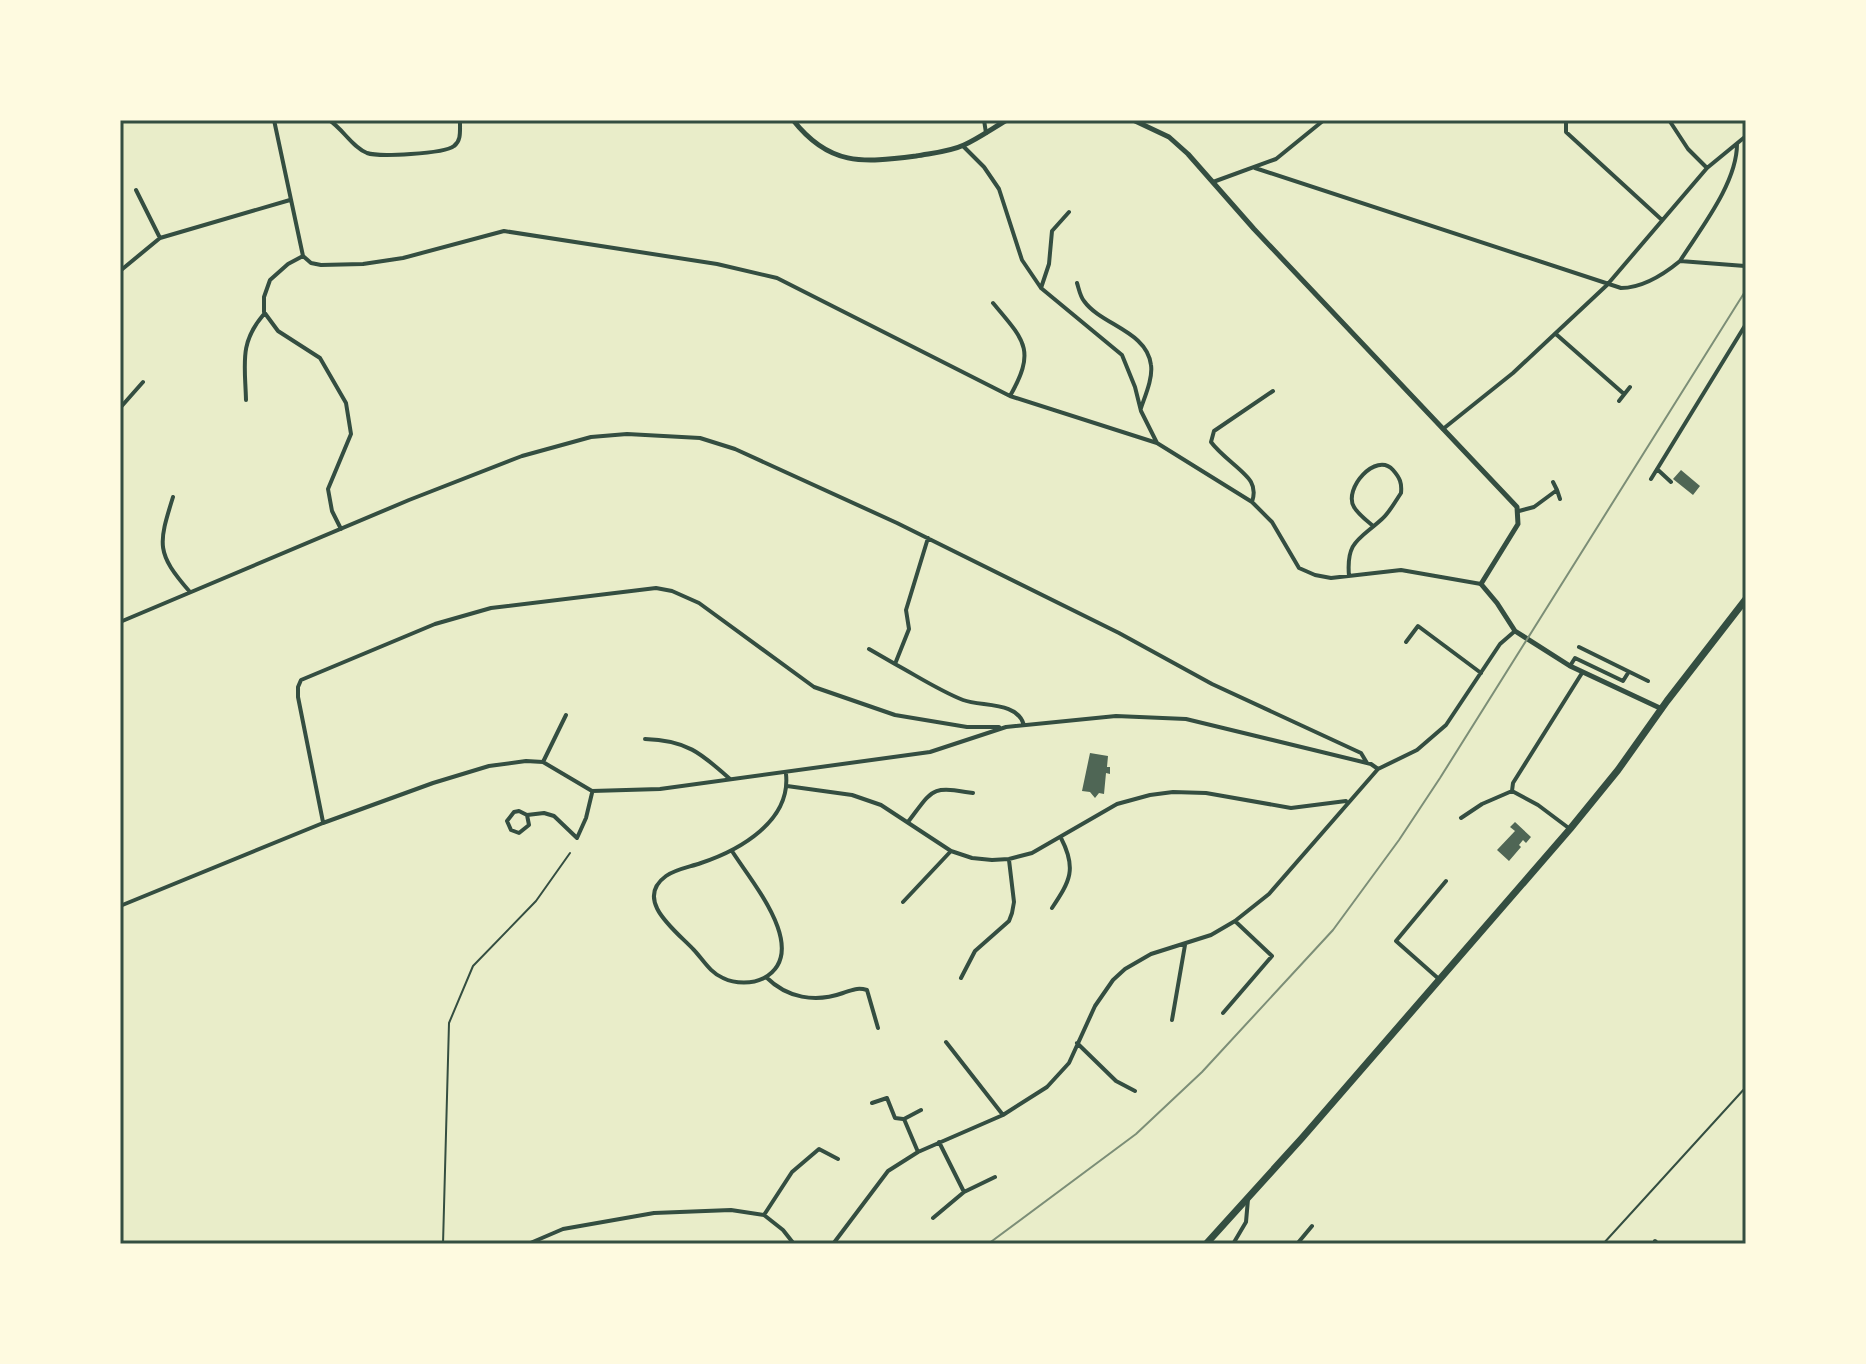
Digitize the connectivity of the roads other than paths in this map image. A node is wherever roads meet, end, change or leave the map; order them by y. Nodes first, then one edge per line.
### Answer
1 (290, 120) edge
2 (329, 120) edge
3 (722, 120) edge
4 (736, 120) edge
5 (793, 120) edge
6 (984, 120) edge
7 (1007, 120) edge
8 (1133, 120) edge
9 (1324, 120) edge
10 (1566, 120) edge
11 (1669, 120) edge
12 (274, 121) edge
13 (460, 123) dead end
14 (986, 133) junction
15 (1746, 136) edge
16 (1737, 144) junction
17 (963, 146) junction
18 (1255, 168) junction
19 (1707, 168) junction
20 (1213, 182) junction
21 (136, 190) dead end
22 (290, 200) junction
23 (1069, 212) dead end
24 (1662, 220) junction
25 (160, 238) junction
26 (303, 256) junction
27 (1680, 261) junction
28 (1745, 266) edge
29 (120, 271) edge
30 (1077, 283) dead end
31 (1607, 285) junction
32 (1041, 288) junction
33 (993, 303) dead end
34 (264, 314) junction
35 (1746, 324) edge
36 (1556, 334) junction
37 (143, 382) dead end
38 (1630, 387) dead end
39 (1273, 391) dead end
40 (1624, 394) junction
41 (1010, 396) junction
42 (246, 400) dead end
43 (1619, 401) dead end
44 (120, 408) edge
45 (1141, 411) junction
46 (1443, 429) junction
47 (1157, 443) junction
48 (1657, 469) junction
49 (1651, 479) dead end
50 (1553, 482) dead end
51 (1671, 482) dead end
52 (1557, 490) junction
53 (173, 497) dead end
54 (1560, 499) dead end
55 (1252, 502) junction
56 (1519, 511) junction
57 (1372, 525) junction
58 (341, 529) junction
59 (928, 538) junction
60 (1349, 576) junction
61 (1481, 584) junction
62 (190, 592) junction
63 (1746, 599) edge
64 (120, 622) edge
65 (1515, 631) junction
66 (1406, 642) dead end
67 (1579, 647) dead end
68 (869, 649) dead end
69 (895, 664) junction
70 (1570, 666) junction
71 (1582, 673) junction
72 (1628, 673) junction
73 (1481, 674) junction
74 (1648, 681) dead end
75 (1662, 709) junction
76 (566, 715) dead end
77 (1024, 725) junction
78 (1006, 727) junction
79 (645, 739) dead end
80 (543, 762) junction
81 (1367, 763) junction
82 (1378, 769) junction
83 (786, 774) junction
84 (731, 780) junction
85 (787, 786) junction
86 (592, 791) junction
87 (1512, 791) junction
88 (973, 793) dead end
89 (1348, 801) junction
90 (527, 815) junction
91 (1461, 818) dead end
92 (908, 822) junction
93 (323, 823) junction
94 (1570, 829) junction
95 (1061, 837) junction
96 (732, 851) junction
97 (951, 851) junction
98 (1009, 859) junction
99 (1446, 881) dead end
100 (903, 902) dead end
101 (120, 906) edge
102 (1052, 908) dead end
103 (1235, 921) junction
104 (1185, 945) junction
105 (766, 977) junction
106 (961, 978) dead end
107 (1440, 980) junction
108 (1223, 1013) dead end
109 (1172, 1020) dead end
110 (878, 1028) dead end
111 (946, 1042) dead end
112 (1077, 1043) junction
113 (1135, 1091) dead end
114 (872, 1103) dead end
115 (921, 1110) dead end
116 (1003, 1115) junction
117 (904, 1119) junction
118 (939, 1142) junction
119 (918, 1152) junction
120 (838, 1159) dead end
121 (995, 1177) dead end
122 (964, 1192) junction
123 (1249, 1197) junction
124 (764, 1215) junction
125 (933, 1218) dead end
126 (1312, 1226) dead end
127 (528, 1244) edge
128 (794, 1244) edge
129 (833, 1244) edge
130 (1206, 1244) edge
131 (1233, 1244) edge
132 (1297, 1244) edge

1 - 12 street
2 - 13 street
3 - 4 street
5 - 17 street
6 - 14 street
7 - 14 street
8 - 20 street
9 - 18 street
10 - 24 street
11 - 19 street
12 - 22 street
14 - 17 street
15 - 16 street
16 - 19 street
16 - 27 street
17 - 32 street
18 - 20 street
18 - 31 street
19 - 24 street
20 - 46 street
21 - 25 street
22 - 25 street
22 - 26 street
23 - 32 street
24 - 31 street
25 - 29 street
26 - 34 street
26 - 41 street
27 - 28 street
27 - 31 street
30 - 45 street
31 - 36 street
32 - 45 street
33 - 41 street
34 - 42 street
34 - 58 street
35 - 48 street
36 - 40 street
36 - 46 street
37 - 44 street
38 - 40 street
39 - 55 street
40 - 43 street
41 - 47 street
45 - 47 street
46 - 56 street
47 - 55 street
48 - 49 street
48 - 51 street
50 - 52 street
52 - 54 street
52 - 56 street
53 - 62 street
55 - 60 street
56 - 61 street
57 - 57 street
57 - 60 street
58 - 59 street
58 - 62 street
59 - 69 street
59 - 81 street
60 - 61 street
61 - 65 street
62 - 64 street
63 - 75 highway
65 - 70 street
65 - 73 street
66 - 73 street
67 - 72 street
68 - 69 street
69 - 77 street
70 - 71 street
70 - 72 street
71 - 75 street
71 - 87 street
72 - 74 street
73 - 82 street
75 - 94 highway
76 - 80 street
77 - 78 street
77 - 81 street
78 - 83 street
78 - 93 street
79 - 84 street
80 - 86 street
80 - 93 street
81 - 82 street
82 - 89 street
83 - 84 street
83 - 85 street
84 - 86 street
85 - 92 street
85 - 96 street
86 - 90 street
87 - 91 street
87 - 94 street
88 - 92 street
89 - 95 street
89 - 103 street
90 - 90 street
92 - 97 street
93 - 101 street
94 - 107 highway
95 - 98 street
95 - 102 street
96 - 105 street
96 - 105 street
97 - 98 street
97 - 100 street
98 - 106 street
99 - 107 street
103 - 104 street
103 - 108 street
104 - 109 street
104 - 112 street
105 - 110 street
107 - 123 highway
111 - 116 street
112 - 113 street
112 - 116 street
114 - 117 street
115 - 117 street
116 - 118 street
117 - 119 street
118 - 119 street
118 - 122 street
119 - 129 street
120 - 124 street
121 - 122 street
122 - 125 street
123 - 130 highway
123 - 131 street
124 - 127 street
124 - 128 street
126 - 132 street

